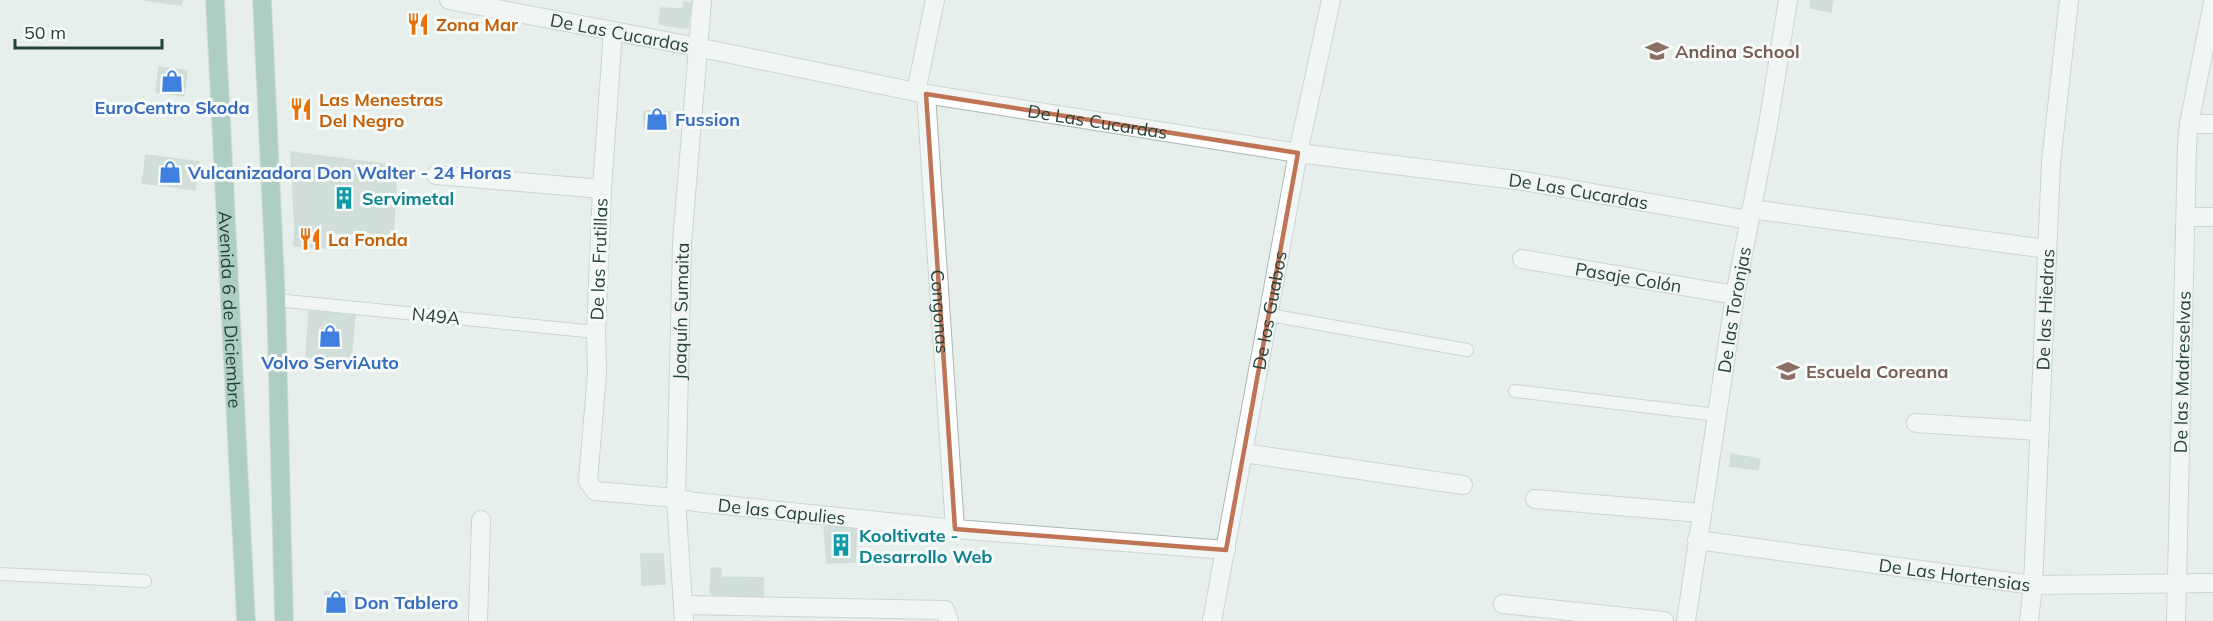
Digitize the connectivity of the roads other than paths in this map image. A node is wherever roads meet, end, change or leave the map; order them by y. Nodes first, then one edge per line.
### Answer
1 (215, 0) edge
2 (262, 0) edge
3 (449, 0) edge
4 (702, 0) edge
5 (935, 0) edge
6 (1331, 0) edge
7 (1788, 0) edge
8 (2069, 0) edge
9 (2213, 3) edge
10 (613, 31) junction
11 (696, 47) junction
12 (921, 93) junction
13 (2189, 124) junction
14 (2213, 124) edge
15 (1298, 153) junction
16 (436, 176) dead end
17 (602, 189) junction
18 (1750, 215) junction
19 (2186, 217) junction
20 (2213, 217) edge
21 (2047, 249) junction
22 (1522, 259) dead end
23 (1735, 295) junction
24 (276, 300) junction
25 (1269, 315) junction
26 (596, 332) junction
27 (1467, 350) dead end
28 (1515, 391) dead end
29 (1717, 415) junction
30 (1916, 423) dead end
31 (2040, 431) junction
32 (1244, 453) junction
33 (1463, 485) dead end
34 (590, 487) joint
35 (676, 498) junction
36 (1534, 499) dead end
37 (1701, 513) junction
38 (481, 520) dead end
39 (955, 529) junction
40 (1697, 540) junction
41 (1226, 550) junction
42 (0, 574) edge
43 (145, 581) dead end
44 (2213, 583) edge
45 (2177, 584) junction
46 (2033, 585) junction
47 (1503, 604) dead end
48 (684, 613) edge
49 (246, 621) edge
50 (284, 621) edge
51 (478, 621) edge
52 (949, 621) edge
53 (1212, 621) edge
54 (1664, 621) edge
55 (1686, 621) edge
56 (2029, 621) edge
57 (2176, 621) edge

1 - 49 main road, Avenida 6 de Diciembre
2 - 24 main road
3 - 10 street, De Las Cucardas
4 - 11 street, Joaquín Sumaita
5 - 12 street, Congonas
6 - 15 street, De los Guabos
7 - 18 street, De las Toronjas
8 - 21 street, De las Hiedras
9 - 13 street, De las Madreselvas
10 - 11 street, De Las Cucardas
10 - 17 street, De las Frutillas
11 - 12 street, De Las Cucardas
11 - 35 street, Joaquín Sumaita
12 - 15 street, De Las Cucardas
12 - 39 street, Congonas
13 - 14 street
13 - 19 street, De las Madreselvas
15 - 18 street, De Las Cucardas
15 - 25 street, De los Guabos
16 - 17 street
17 - 26 street, De las Frutillas
18 - 21 street, De Las Cucardas
18 - 23 street, De las Toronjas
19 - 20 street
19 - 45 street, De las Madreselvas
21 - 31 street, De las Hiedras
22 - 23 street, Pasaje Colón
23 - 29 street, De las Toronjas
24 - 26 lane, N49A
24 - 50 main road
25 - 27 lane
25 - 32 street, De los Guabos
26 - 34 street, De las Frutillas
28 - 29 lane
29 - 37 street, De las Toronjas
30 - 31 street
31 - 46 street, De las Hiedras
32 - 33 street
32 - 41 street, De los Guabos
34 - 35 street, De las Capulies
35 - 39 street, De las Capulies
35 - 48 street, Joaquín Sumaita
36 - 37 street
37 - 40 street, De las Toronjas
38 - 51 street
39 - 41 street, De las Capulies
40 - 46 street, De Las Hortensias
40 - 55 street, De las Toronjas
41 - 53 street, De los Guabos
42 - 43 lane
44 - 45 street, De Las Hortensias
45 - 46 street, De Las Hortensias
45 - 57 street, De las Madreselvas
46 - 56 street, De las Hiedras
47 - 54 street
48 - 52 street

